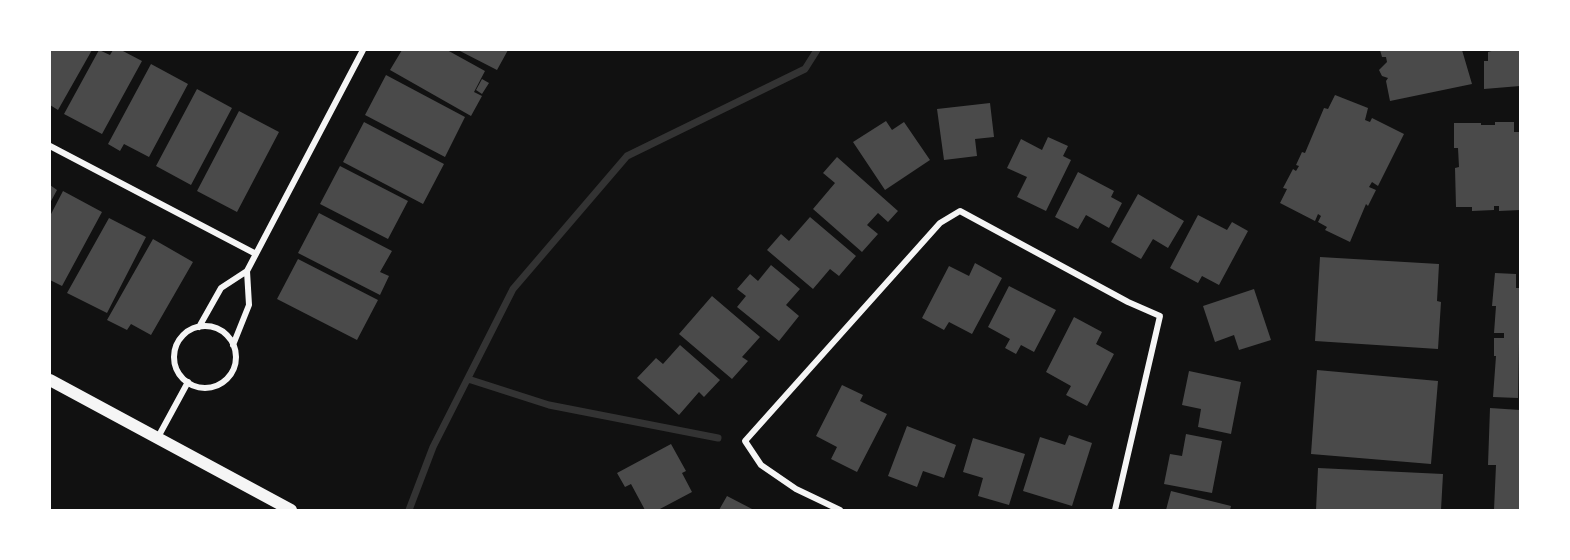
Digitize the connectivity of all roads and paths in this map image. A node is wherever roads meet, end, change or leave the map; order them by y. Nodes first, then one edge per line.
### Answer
1 (363, 50) edge
2 (50, 146) edge
3 (255, 254) junction
4 (247, 271) junction
5 (199, 327) junction
6 (233, 345) junction
7 (50, 380) edge
8 (188, 382) junction
9 (157, 439) junction
10 (291, 510) edge
11 (840, 510) edge
12 (1115, 510) edge

1 - 3 street
2 - 3 street
3 - 4 street
4 - 5 street
4 - 6 street
5 - 6 street
5 - 8 street
6 - 8 street
7 - 9 main road
8 - 9 street
9 - 10 main road
11 - 12 street

